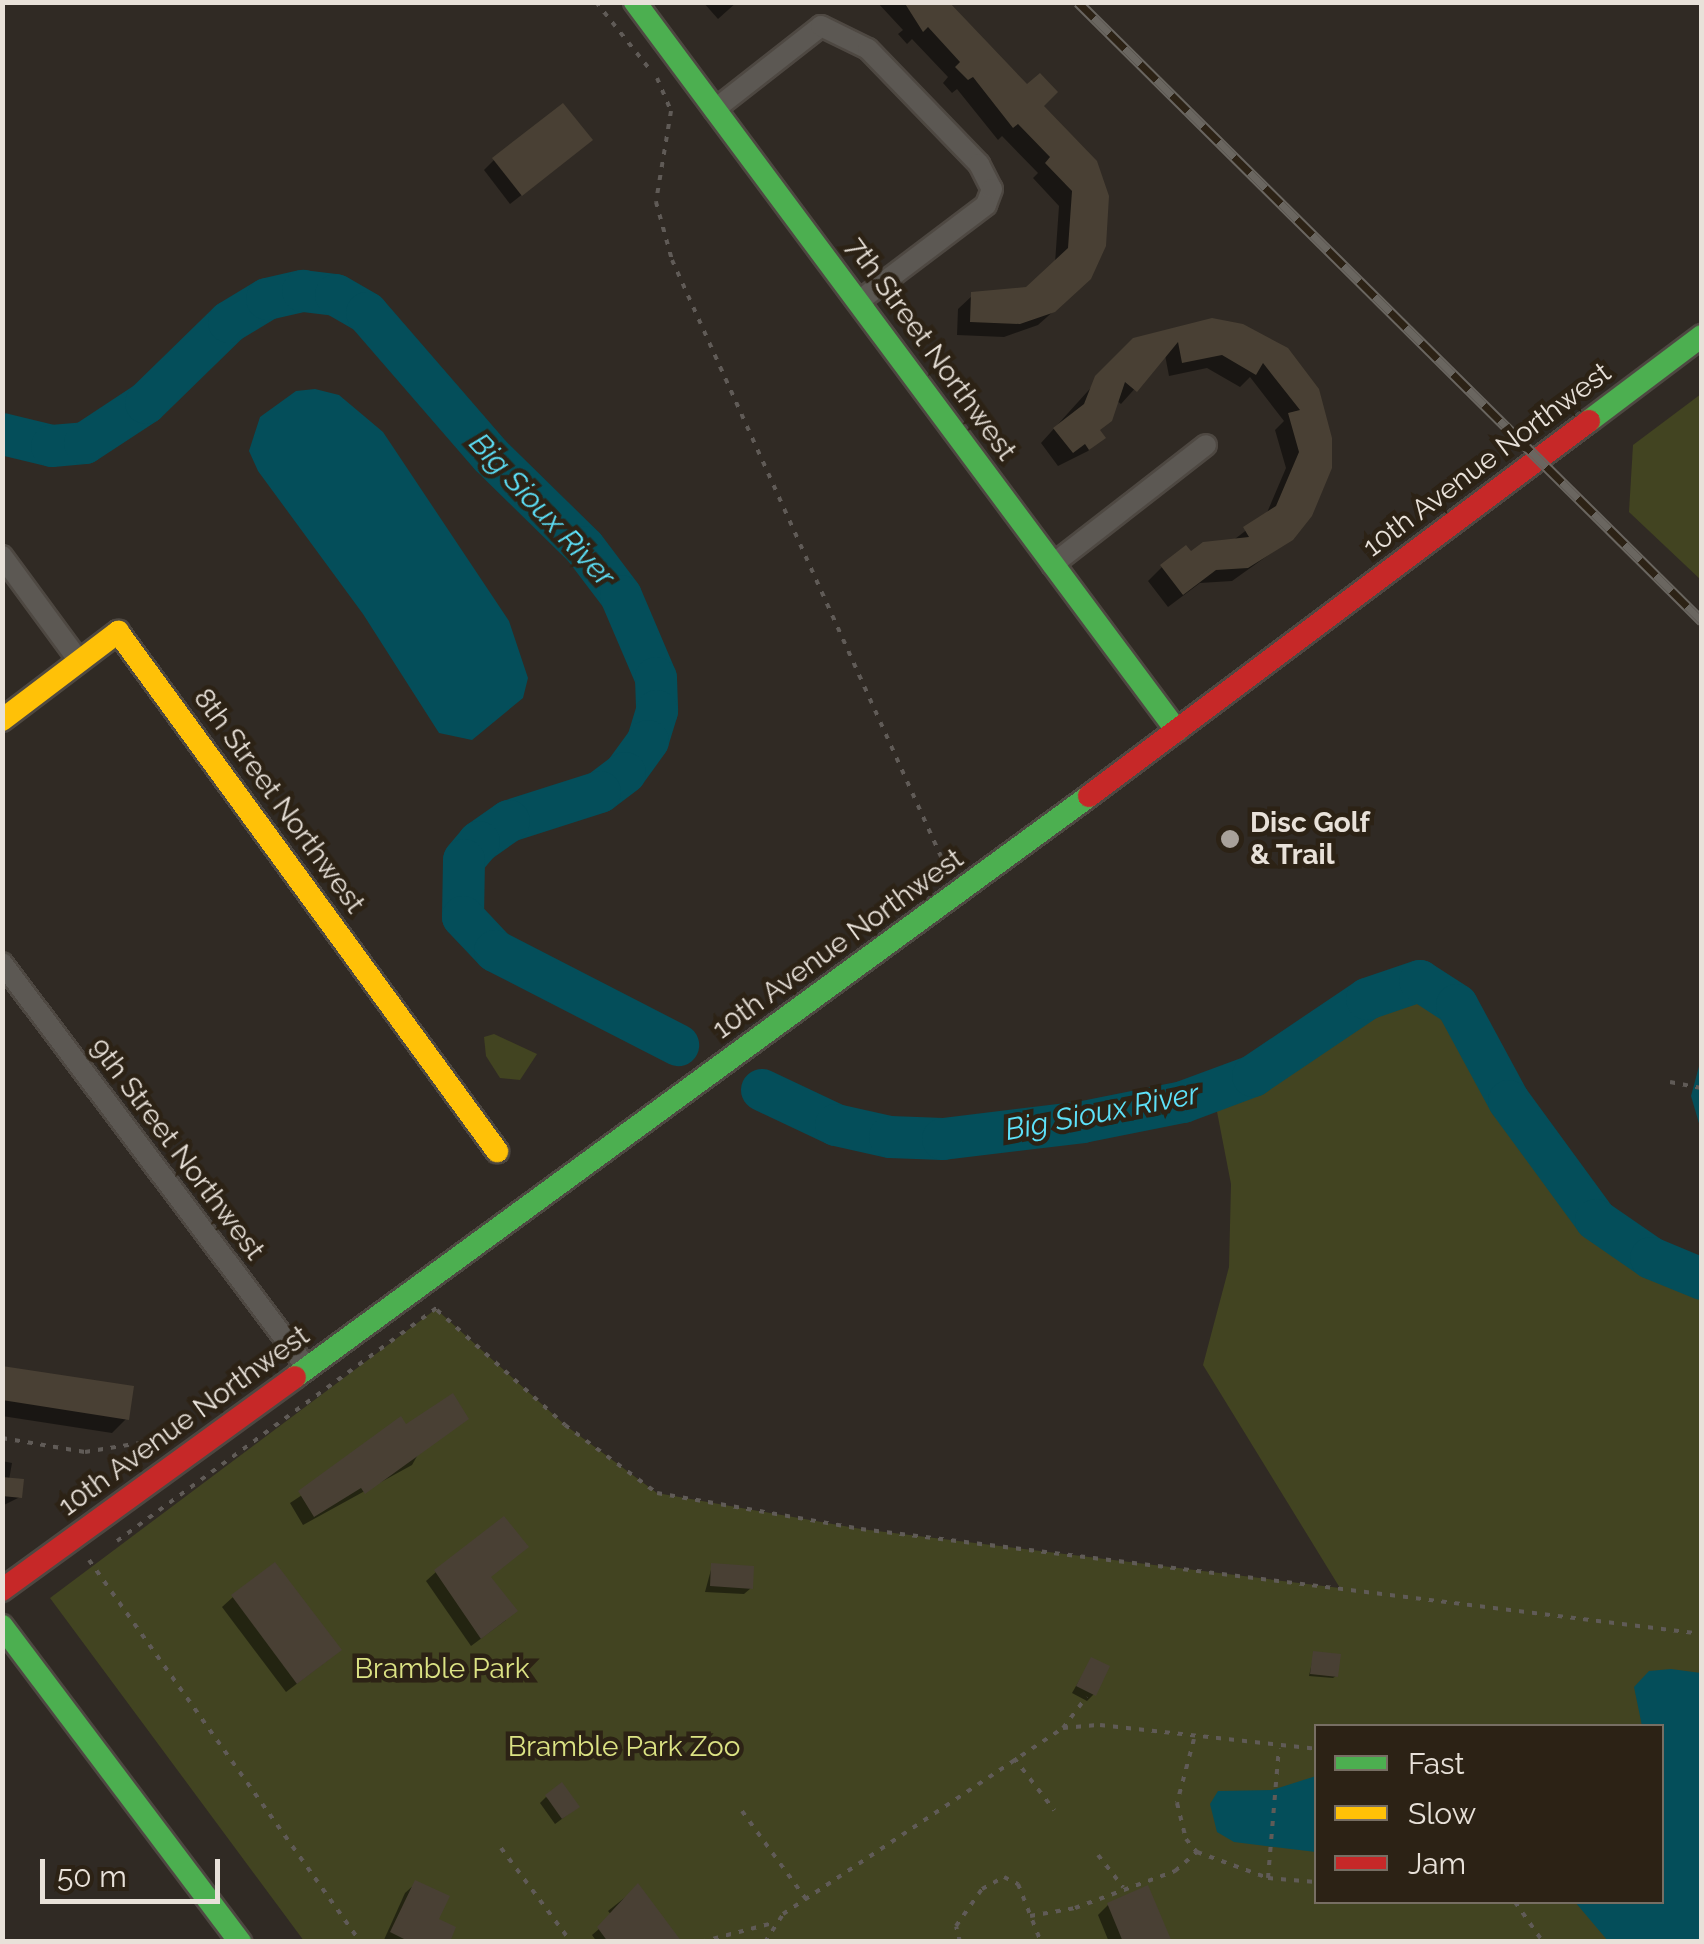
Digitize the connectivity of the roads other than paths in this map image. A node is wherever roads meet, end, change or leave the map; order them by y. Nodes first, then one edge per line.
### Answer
1 (635, 2) edge
2 (714, 110) junction
3 (860, 301) junction
4 (1702, 336) edge
5 (1206, 445) dead end
6 (2, 556) edge
7 (1052, 565) junction
8 (79, 661) junction
9 (2, 720) edge
10 (1178, 732) junction
11 (2, 964) edge
12 (496, 1150) dead end
13 (307, 1368) junction
14 (2, 1590) edge
15 (2, 1626) edge
16 (240, 1942) edge

1 - 2 street, 7th Street Northwest
2 - 3 street, 7th Street Northwest
2 - 3 street
3 - 7 street, 7th Street Northwest
4 - 10 street, 10th Avenue Northwest
5 - 7 street
6 - 8 street
7 - 10 street, 7th Street Northwest
8 - 9 street
8 - 12 street, 8th Street Northwest
10 - 13 street, 10th Avenue Northwest
11 - 13 street, 9th Street Northwest
13 - 14 street, 10th Avenue Northwest
15 - 16 street

